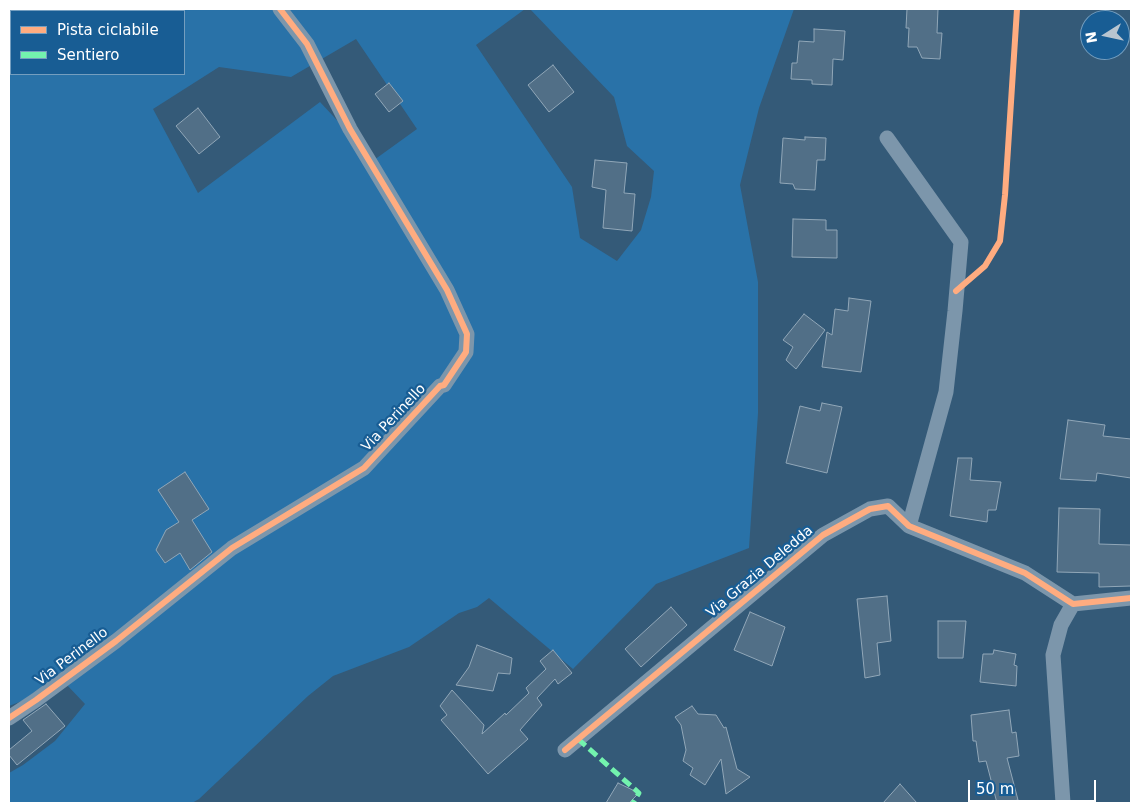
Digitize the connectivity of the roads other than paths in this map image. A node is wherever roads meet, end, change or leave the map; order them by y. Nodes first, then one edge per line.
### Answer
1 (280, 9) edge
2 (887, 138) dead end
3 (909, 526) junction
4 (1131, 598) edge
5 (1073, 604) junction
6 (9, 718) edge
7 (565, 750) dead end
8 (1063, 803) edge

1 - 6 street, Via Perinello
2 - 3 street
3 - 5 street, Via Grazia Deledda
3 - 7 street, Via Grazia Deledda
4 - 5 street
5 - 8 street

